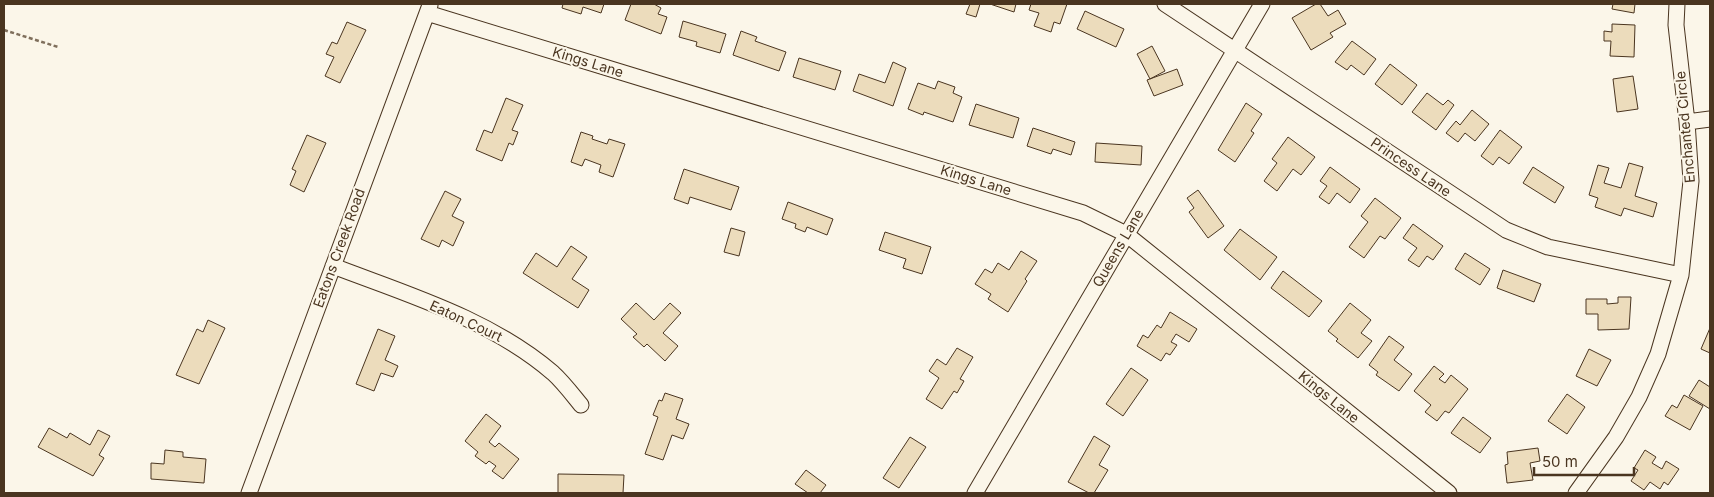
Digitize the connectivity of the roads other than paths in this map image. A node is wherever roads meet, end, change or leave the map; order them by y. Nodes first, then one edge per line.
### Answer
1 (1165, 4) edge
2 (1262, 4) edge
3 (1677, 4) edge
4 (428, 8) edge
5 (1235, 49) junction
6 (1710, 119) edge
7 (1687, 122) junction
8 (1126, 234) junction
9 (333, 266) junction
10 (1681, 275) junction
11 (581, 405) dead end
12 (249, 493) edge
13 (975, 493) edge
14 (1449, 493) edge
15 (1576, 493) edge

1 - 5 street, Princess Lane
2 - 5 street, Queens Lane
3 - 7 street, Enchanted Circle
4 - 8 street, Kings Lane
4 - 9 street, Eatons Creek Road
5 - 8 street, Queens Lane
5 - 10 street, Princess Lane
6 - 7 street
7 - 10 street, Enchanted Circle
8 - 13 street, Queens Lane
8 - 14 street, Kings Lane
9 - 11 street, Eaton Court
9 - 12 street, Eatons Creek Road
10 - 15 street, Enchanted Circle

